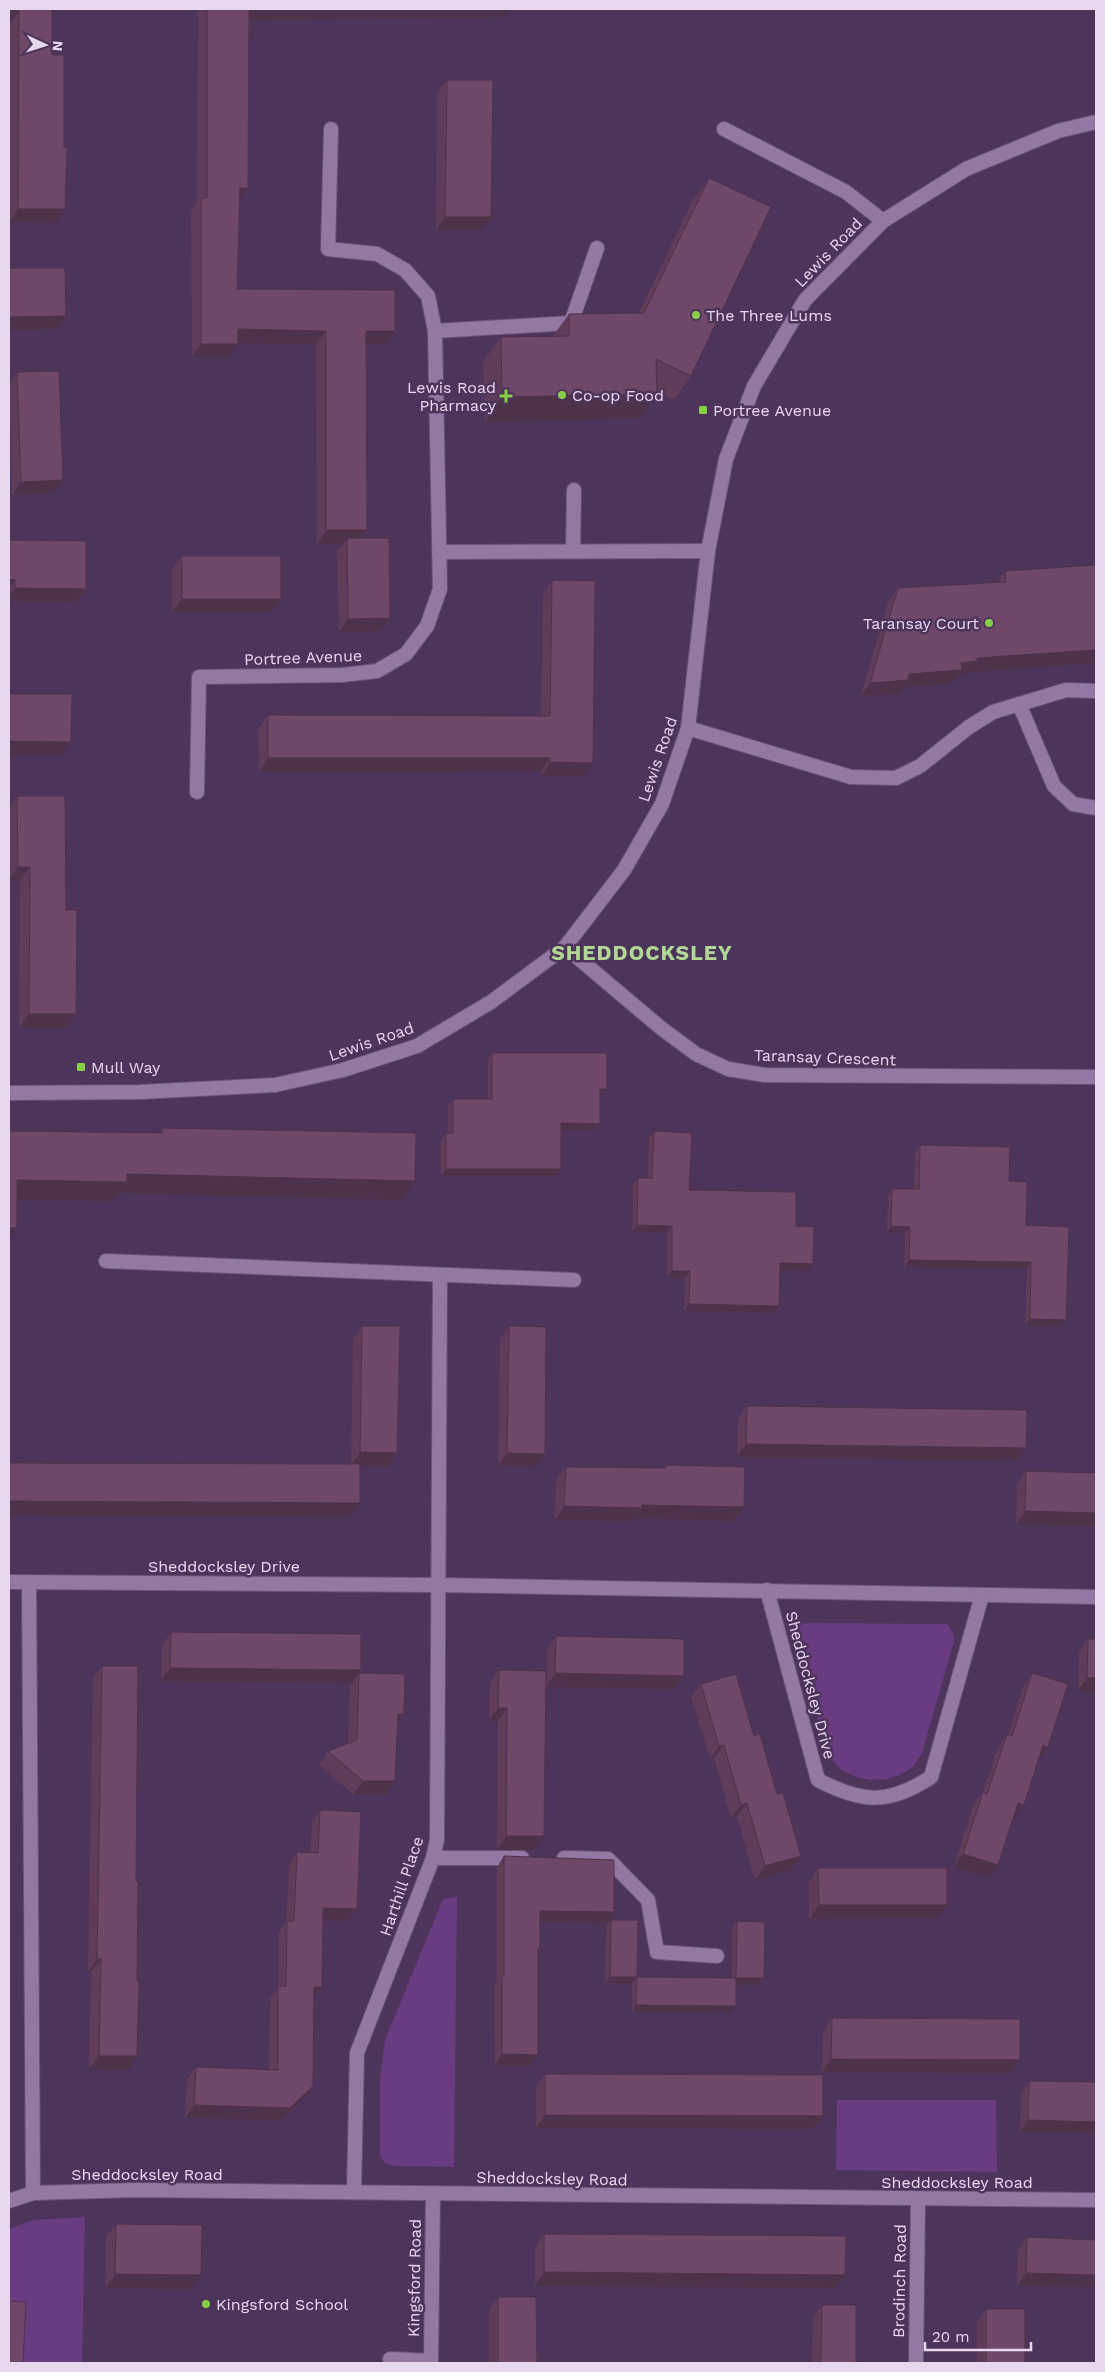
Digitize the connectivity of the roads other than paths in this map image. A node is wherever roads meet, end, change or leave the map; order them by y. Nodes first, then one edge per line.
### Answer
1 (1096, 122) edge
2 (331, 129) dead end
3 (724, 129) dead end
4 (883, 221) junction
5 (597, 248) dead end
6 (435, 331) junction
7 (574, 490) dead end
8 (708, 551) junction
9 (439, 552) junction
10 (573, 552) junction
11 (1096, 691) edge
12 (1019, 704) junction
13 (688, 728) junction
14 (197, 792) dead end
15 (1096, 808) edge
16 (565, 948) junction
17 (1096, 1077) edge
18 (9, 1093) edge
19 (106, 1261) dead end
20 (440, 1275) junction
21 (574, 1280) dead end
22 (9, 1582) edge
23 (29, 1583) junction
24 (439, 1584) junction
25 (767, 1590) junction
26 (982, 1595) junction
27 (1096, 1597) edge
28 (433, 1858) junction
29 (717, 1956) dead end
30 (354, 2192) junction
31 (33, 2193) junction
32 (433, 2194) junction
33 (918, 2200) junction
34 (1096, 2200) edge
35 (9, 2201) edge
36 (390, 2359) dead end
37 (431, 2362) edge
38 (916, 2363) edge

1 - 4 street, Lewis Road
2 - 6 street, Portree Avenue
3 - 4 street
4 - 8 street, Lewis Road
5 - 6 street
6 - 9 street, Portree Avenue
7 - 10 street
8 - 10 street
8 - 13 street, Lewis Road
9 - 10 street
9 - 14 street, Portree Avenue
11 - 12 street
12 - 13 street
12 - 15 street
13 - 16 street, Lewis Road
16 - 17 street, Taransay Crescent
16 - 18 street, Lewis Road
19 - 20 street
20 - 21 street
20 - 24 street
22 - 23 street, Sheddocksley Drive
23 - 24 street, Sheddocksley Drive
23 - 31 street
24 - 25 street, Sheddocksley Drive
24 - 28 street, Harthill Place
25 - 26 street, Sheddocksley Drive
25 - 26 street, Sheddocksley Drive
26 - 27 street, Sheddocksley Drive
28 - 29 street
28 - 30 street, Harthill Place
30 - 31 street, Sheddocksley Road
30 - 32 street, Sheddocksley Road
31 - 35 street, Sheddocksley Road
32 - 33 street, Sheddocksley Road
32 - 37 street, Kingsford Road
33 - 34 street, Sheddocksley Road
33 - 38 street, Brodinch Road
36 - 37 street

